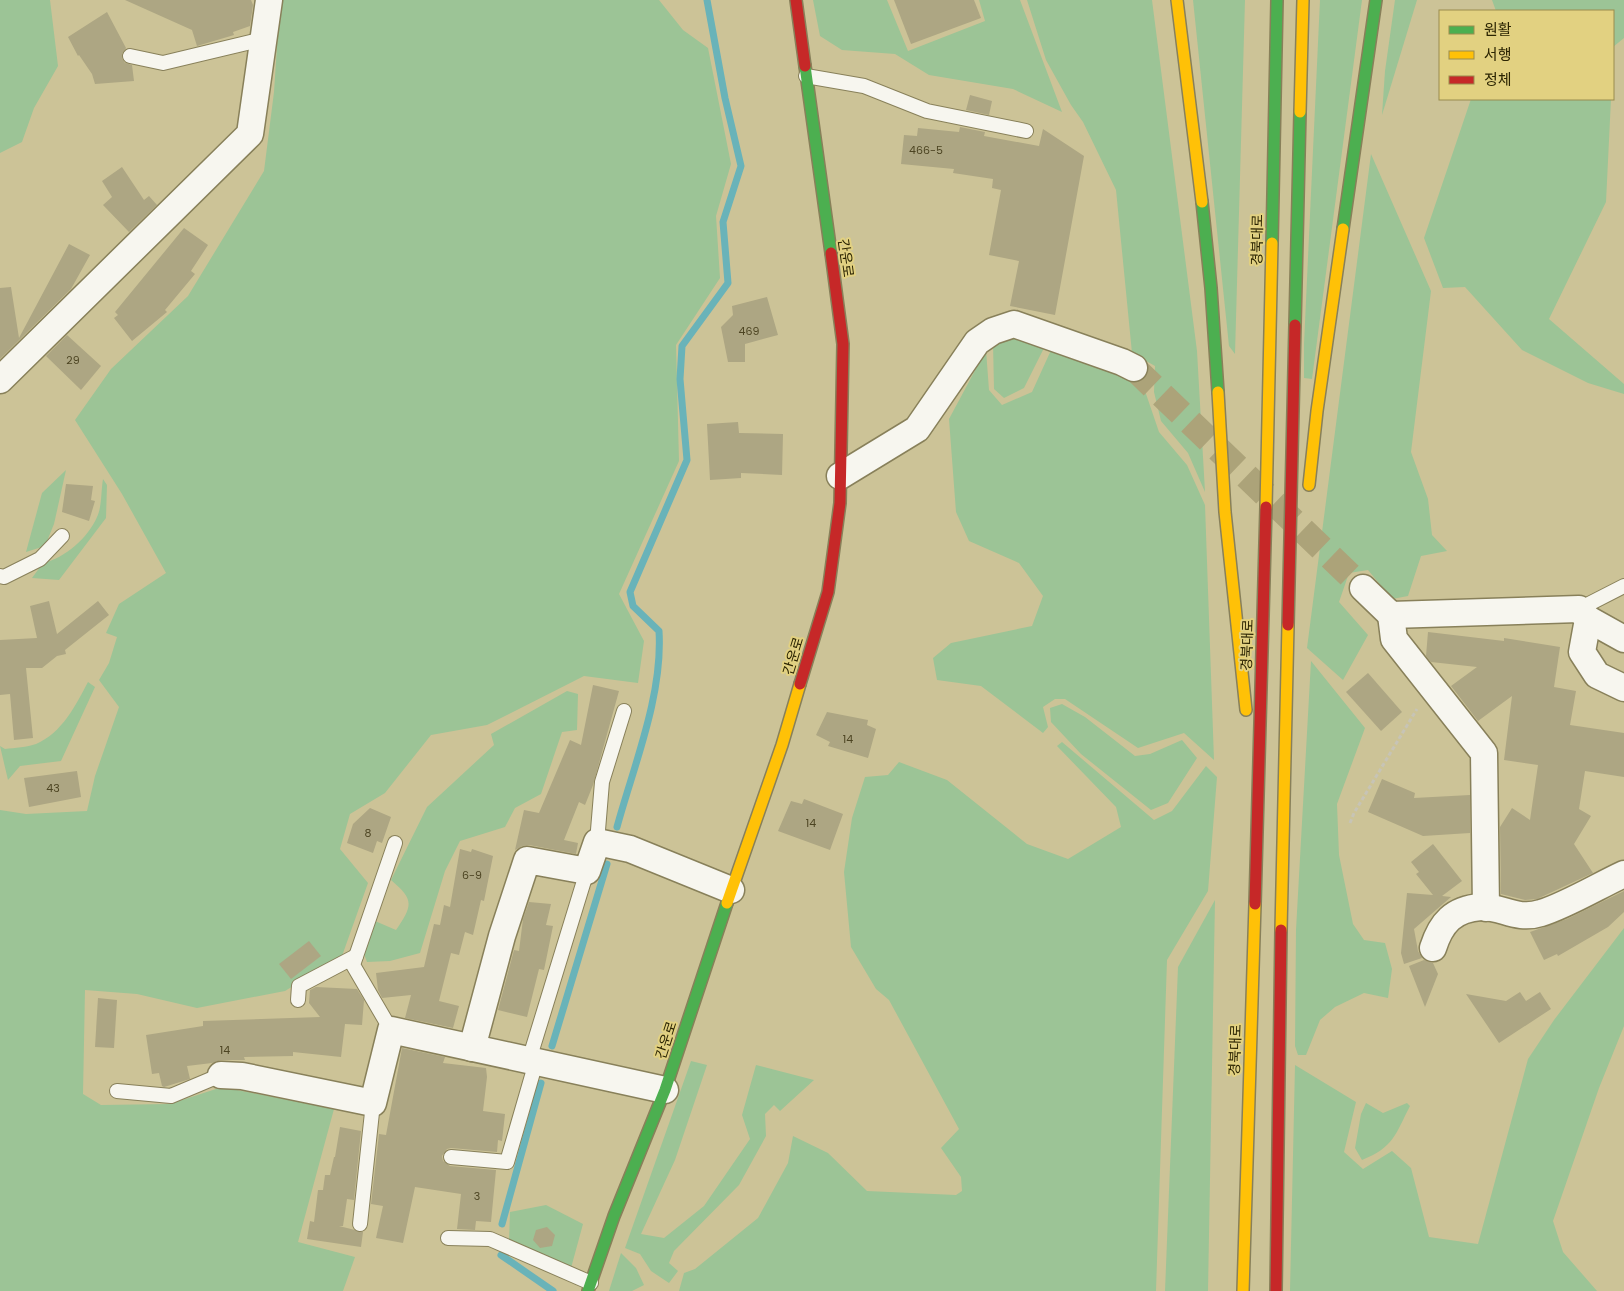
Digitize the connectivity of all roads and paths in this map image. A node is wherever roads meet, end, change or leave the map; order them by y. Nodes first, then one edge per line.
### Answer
1 (269, 0) edge
2 (796, 0) edge
3 (1177, 0) edge
4 (1277, 0) edge
5 (1303, 0) edge
6 (1376, 0) edge
7 (263, 39) junction
8 (130, 56) dead end
9 (806, 76) junction
10 (1026, 131) dead end
11 (1134, 368) tunnel mouth
12 (0, 380) edge
13 (840, 476) junction
14 (1307, 497) dead end
15 (1302, 535) dead end
16 (62, 536) dead end
17 (0, 576) edge
18 (1624, 586) edge
19 (1364, 588) tunnel mouth
20 (1290, 600) junction
21 (1583, 614) junction
22 (1391, 615) junction
23 (1624, 639) edge
24 (1432, 685) junction
25 (1624, 688) edge
26 (624, 712) dead end
27 (1256, 807) junction
28 (1350, 823) dead end
29 (596, 842) junction
30 (394, 843) dead end
31 (587, 871) junction
32 (1624, 874) edge
33 (731, 890) junction
34 (1486, 908) junction
35 (1433, 948) dead end
36 (356, 956) junction
37 (298, 1000) dead end
38 (391, 1030) junction
39 (472, 1048) junction
40 (533, 1061) junction
41 (220, 1075) joint
42 (665, 1090) junction
43 (117, 1091) dead end
44 (373, 1103) junction
45 (451, 1157) dead end
46 (360, 1224) dead end
47 (448, 1238) dead end
48 (590, 1287) edge
49 (1243, 1291) edge
50 (1276, 1291) edge

1 - 7 street
2 - 9 main road, 간운로
3 - 27 main road
4 - 27 main road, 경북대로
5 - 20 main road
6 - 14 main road
7 - 8 lane
7 - 12 street
9 - 10 lane
9 - 13 main road, 간운로
11 - 13 street
13 - 33 main road, 간운로
15 - 20 main road
16 - 17 lane
18 - 21 lane
19 - 22 street
20 - 50 main road
21 - 22 street
21 - 23 street
21 - 25 street
22 - 24 street
24 - 28 path
24 - 34 street
26 - 29 lane
27 - 49 main road, 경북대로
29 - 31 street
29 - 33 street
30 - 36 lane
31 - 39 street
31 - 40 lane
32 - 34 street
33 - 42 main road, 간운로
34 - 35 street
36 - 37 lane
36 - 38 lane
38 - 39 street
38 - 44 street
39 - 40 street
40 - 42 street
40 - 45 lane
41 - 43 lane
41 - 44 street
42 - 48 main road, 간운로
44 - 46 lane
47 - 48 lane

